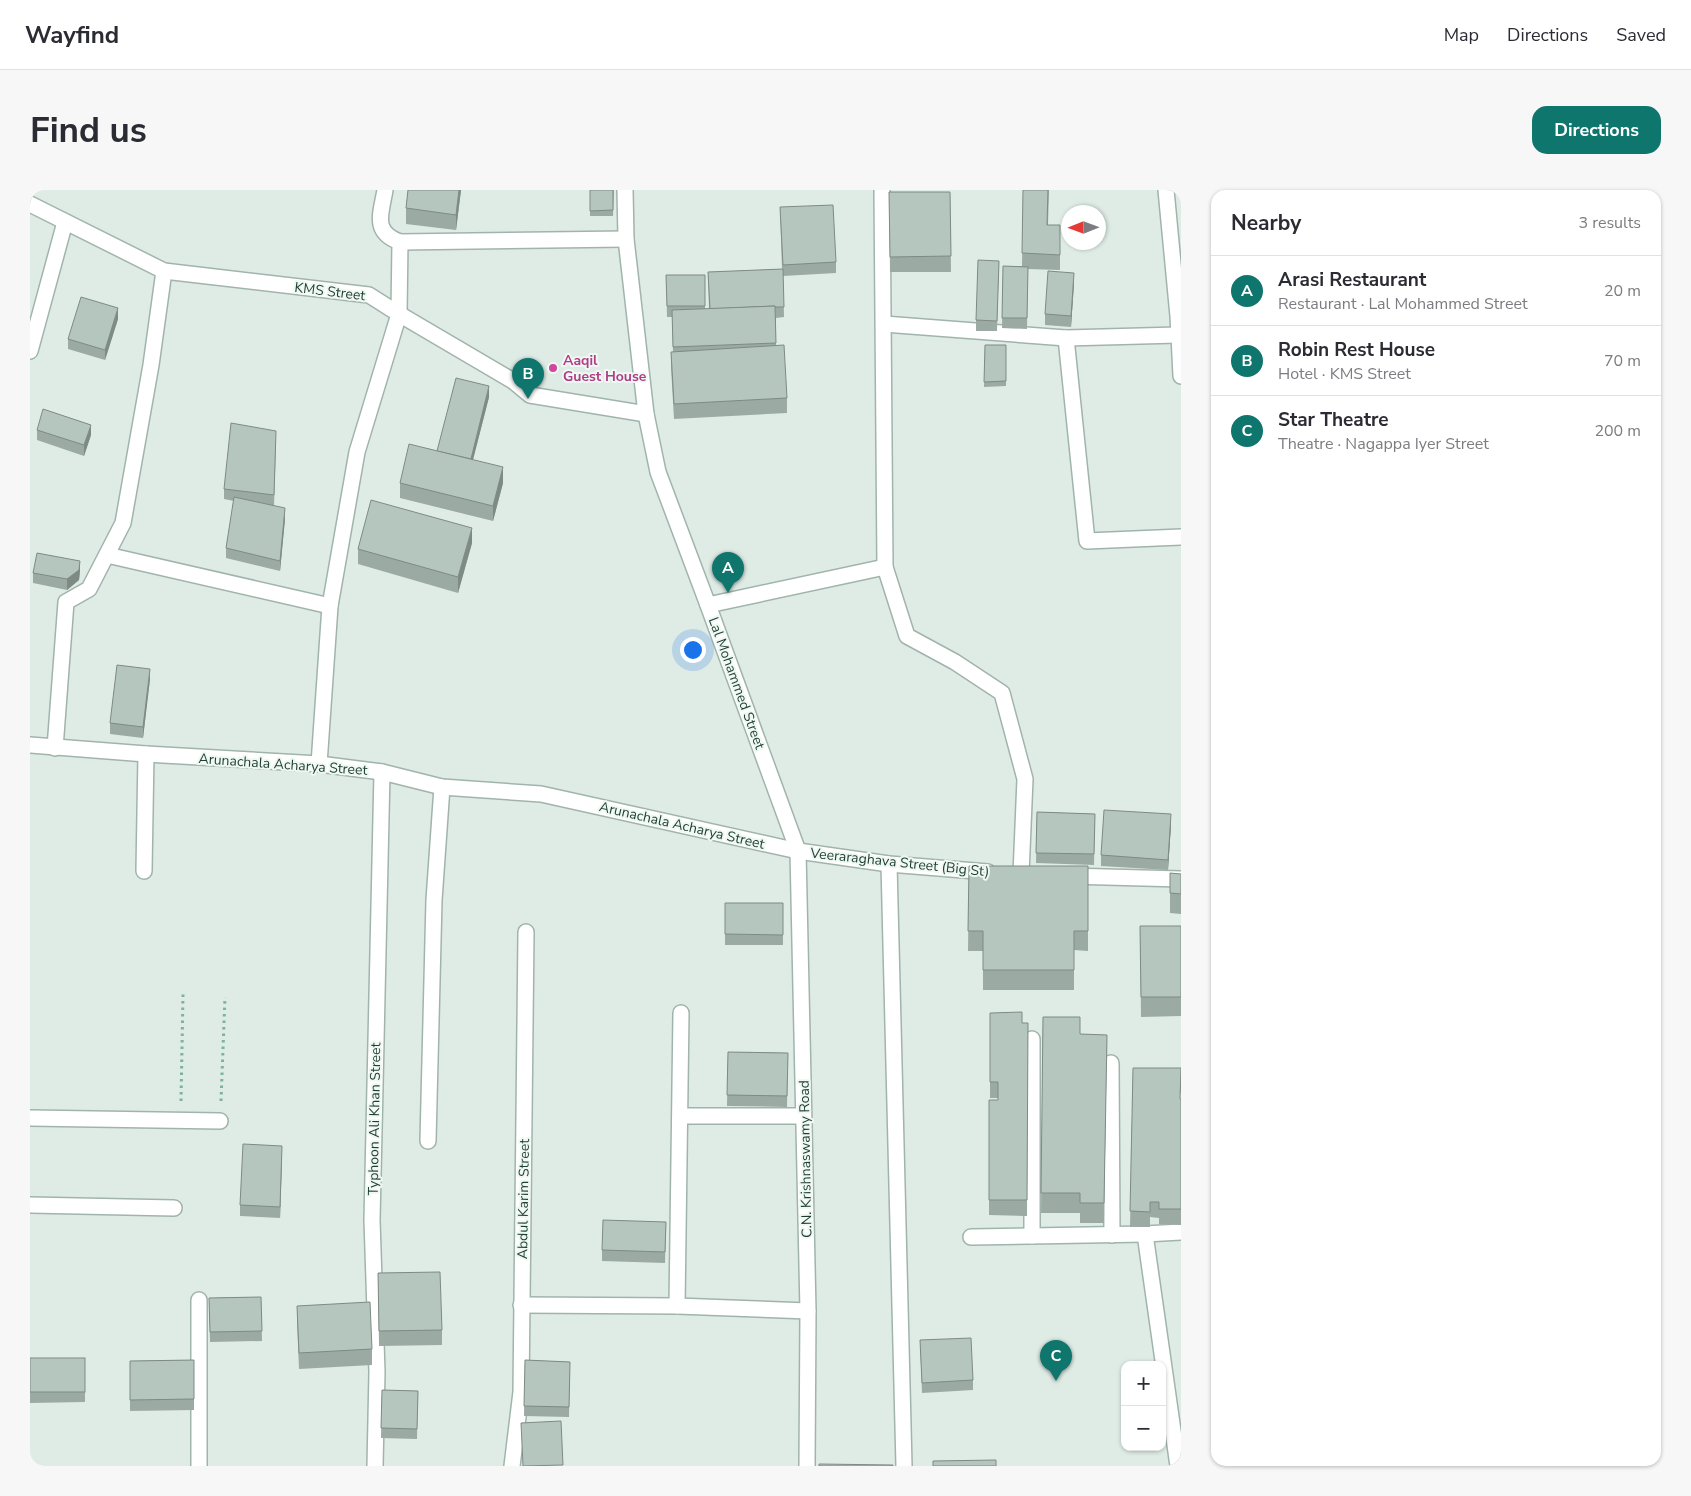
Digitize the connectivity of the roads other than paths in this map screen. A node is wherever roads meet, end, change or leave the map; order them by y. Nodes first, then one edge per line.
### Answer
1 (385, 190) edge
2 (625, 190) edge
3 (882, 190) edge
4 (1166, 190) edge
5 (30, 204) edge
6 (65, 222) junction
7 (626, 239) junction
8 (400, 242) junction
9 (164, 271) junction
10 (399, 314) junction
11 (1179, 316) edge
12 (884, 324) junction
13 (1178, 335) junction
14 (1066, 338) junction
15 (30, 351) edge
16 (1181, 376) edge
17 (646, 414) junction
18 (1181, 537) edge
19 (107, 555) junction
20 (886, 567) junction
21 (708, 605) junction
22 (330, 606) junction
23 (30, 745) edge
24 (55, 748) junction
25 (146, 754) junction
26 (319, 764) junction
27 (382, 772) junction
28 (442, 787) junction
29 (798, 851) junction
30 (889, 864) junction
31 (1181, 868) edge
32 (144, 870) dead end
33 (1051, 875) edge
34 (1181, 879) edge
35 (526, 932) dead end
36 (681, 1013) dead end
37 (1032, 1038) dead end
38 (1111, 1063) dead end
39 (680, 1116) junction
40 (803, 1116) junction
41 (30, 1118) edge
42 (220, 1121) road end
43 (428, 1141) dead end
44 (30, 1204) edge
45 (174, 1208) dead end
46 (1181, 1232) edge
47 (1145, 1234) junction
48 (1112, 1235) junction
49 (971, 1236) dead end
50 (1032, 1236) junction
51 (198, 1300) dead end
52 (521, 1305) junction
53 (677, 1306) junction
54 (808, 1311) junction
55 (199, 1466) edge
56 (376, 1466) edge
57 (512, 1466) edge
58 (807, 1466) edge
59 (904, 1466) edge
60 (1178, 1466) edge

1 - 8 street
2 - 7 street, Lal Mohammed Street
3 - 12 street
4 - 11 street
5 - 6 street, KMS Street
6 - 9 street, KMS Street
6 - 15 street
7 - 8 street
7 - 17 street, Lal Mohammed Street
8 - 10 street
9 - 10 street, KMS Street
9 - 19 street
10 - 17 street, KMS Street
10 - 22 street
11 - 13 street
12 - 14 street
12 - 20 street
13 - 14 street
13 - 16 street
14 - 18 street
17 - 21 street, Lal Mohammed Street
19 - 22 street
19 - 24 street
20 - 21 street
20 - 30 street, Veeraraghava Street (Big St)
21 - 29 street, Lal Mohammed Street
22 - 26 street
23 - 24 street, Arunachala Acharya Street
24 - 25 street, Arunachala Acharya Street
25 - 26 street, Arunachala Acharya Street
25 - 32 street
26 - 27 street, Arunachala Acharya Street
27 - 28 street, Arunachala Acharya Street
27 - 56 street, Typhoon Ali Khan Street
28 - 29 street, Arunachala Acharya Street
28 - 43 street
29 - 30 street, Veeraraghava Street (Big St)
29 - 40 street, C.N. Krishnaswamy Road
30 - 59 street
31 - 34 street
33 - 34 street
35 - 52 street, Abdul Karim Street
36 - 39 street
37 - 50 street
38 - 48 street
39 - 40 street
39 - 53 street
40 - 54 street, C.N. Krishnaswamy Road
41 - 42 street
44 - 45 street
46 - 47 street
47 - 48 street
47 - 60 street
48 - 50 street
49 - 50 street
51 - 55 street
52 - 53 street
52 - 57 street, Abdul Karim Street
53 - 54 street
54 - 58 street, C.N. Krishnaswamy Road

